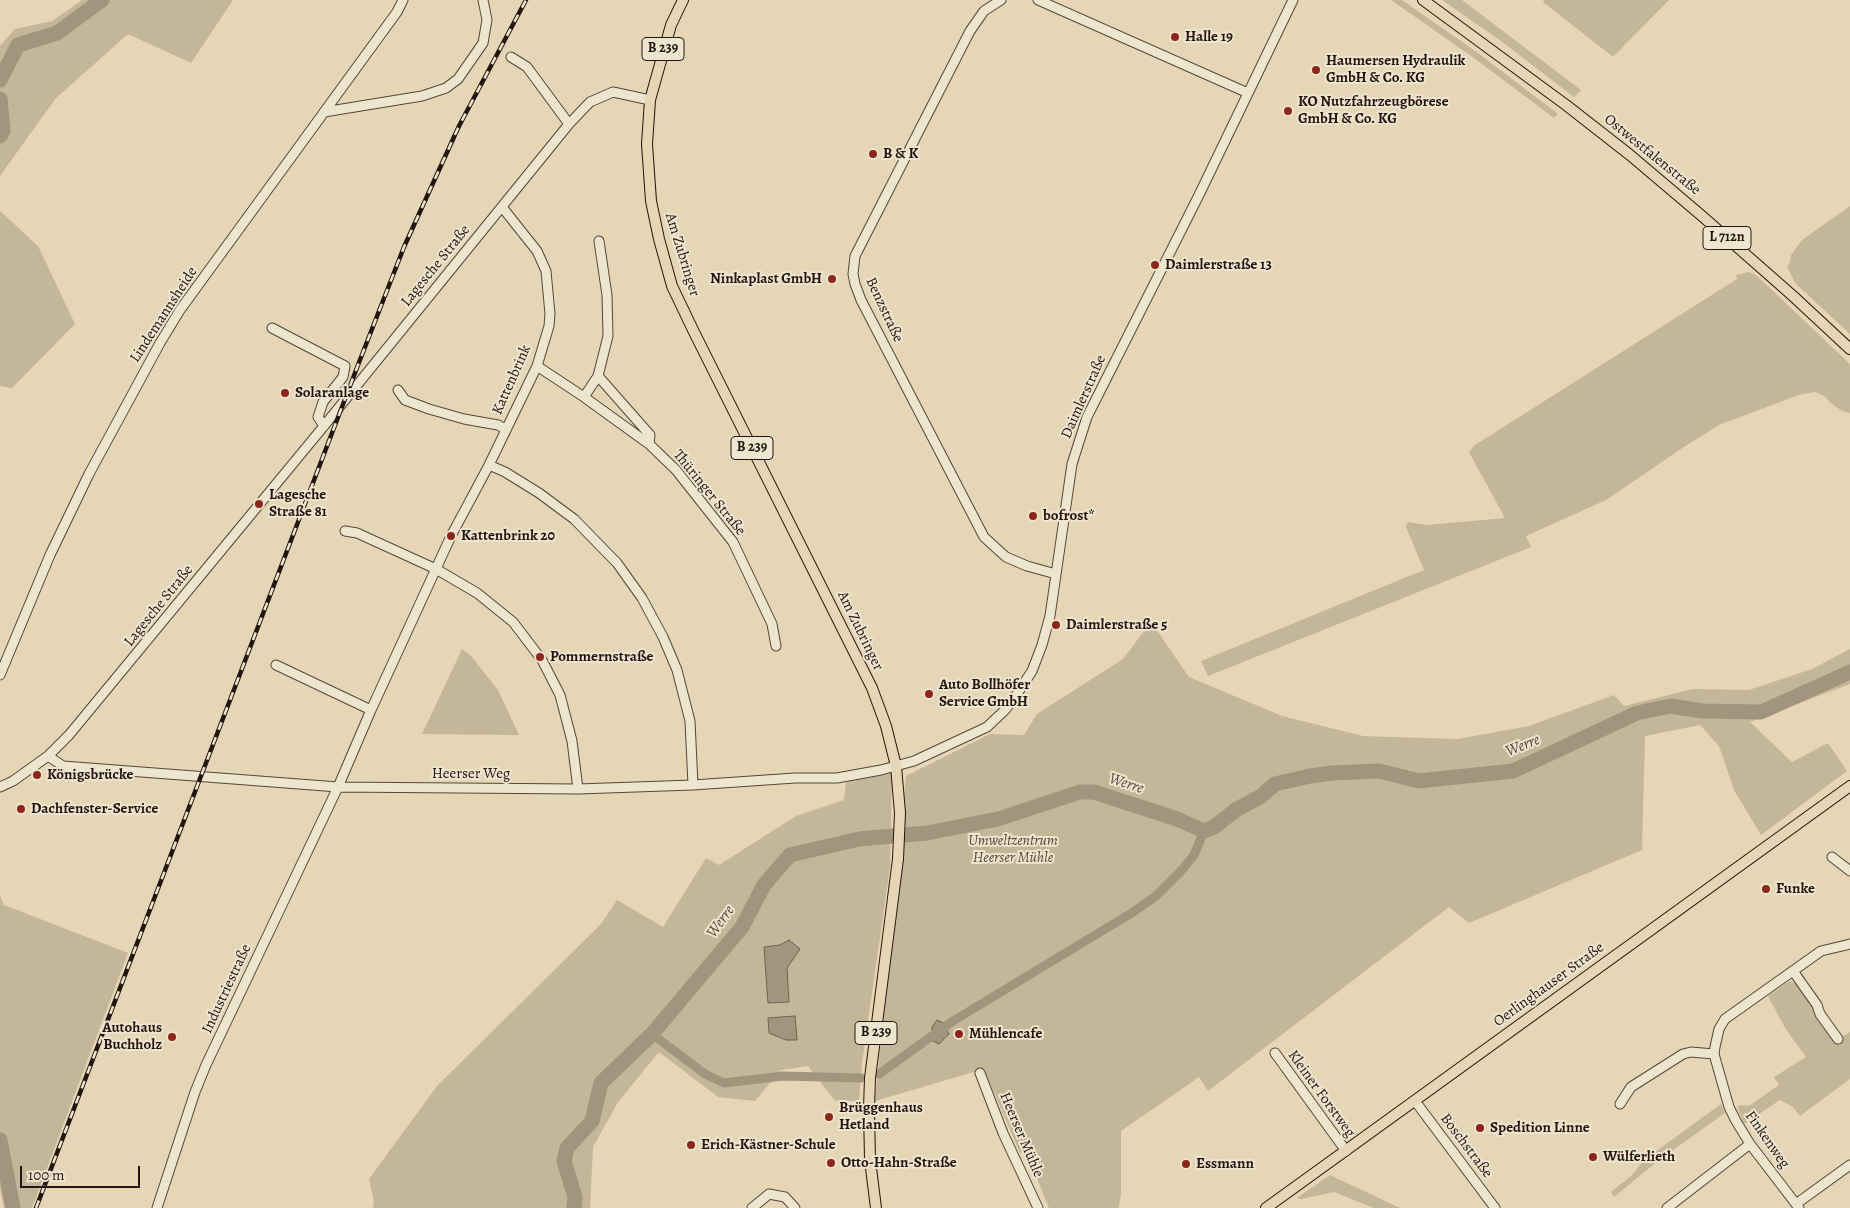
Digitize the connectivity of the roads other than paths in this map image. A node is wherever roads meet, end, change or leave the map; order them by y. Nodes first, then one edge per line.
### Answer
1 (403, 0) edge
2 (483, 0) edge
3 (683, 0) edge
4 (1001, 0) edge
5 (1038, 0) edge
6 (1293, 0) edge
7 (1423, 0) edge
8 (511, 57) dead end
9 (1248, 93) junction
10 (650, 100) junction
11 (324, 112) junction
12 (569, 124) junction
13 (502, 206) junction
14 (599, 241) dead end
15 (272, 328) dead end
16 (1850, 349) edge
17 (536, 366) junction
18 (598, 376) junction
19 (398, 390) dead end
20 (584, 397) junction
21 (324, 426) junction
22 (505, 429) junction
23 (649, 444) junction
24 (489, 465) junction
25 (345, 531) dead end
26 (436, 569) junction
27 (1056, 574) junction
28 (776, 646) dead end
29 (276, 665) dead end
30 (0, 675) edge
31 (371, 710) junction
32 (48, 756) junction
33 (896, 766) junction
34 (693, 785) junction
35 (0, 787) edge
36 (338, 787) junction
37 (578, 788) junction
38 (1848, 791) edge
39 (1832, 857) dead end
40 (1850, 871) edge
41 (1850, 944) edge
42 (1793, 971) junction
43 (1838, 1039) dead end
44 (1275, 1053) dead end
45 (1714, 1054) junction
46 (980, 1073) dead end
47 (1415, 1101) junction
48 (1620, 1104) dead end
49 (1750, 1144) junction
50 (1346, 1151) junction
51 (1850, 1164) edge
52 (1798, 1206) edge
53 (157, 1208) edge
54 (752, 1208) edge
55 (795, 1208) edge
56 (876, 1208) edge
57 (1038, 1208) edge
58 (1266, 1208) edge
59 (1495, 1208) edge
60 (1667, 1208) edge

1 - 11 street, Lindemannsheide
2 - 11 street
3 - 10 main road, B 239
4 - 27 street, Benzstraße
5 - 9 street
6 - 9 street, Daimlerstraße
7 - 16 main road, Ostwestfalenstraße / L 712n
8 - 12 street
9 - 27 street, Daimlerstraße
10 - 12 street, Lagesche Straße
10 - 33 main road, Am Zubringer / B 239
11 - 30 street, Lindemannsheide
12 - 13 street, Lagesche Straße
13 - 17 street, Kattenbrink
13 - 21 street, Lagesche Straße
14 - 18 street
15 - 21 street
17 - 20 street, Thüringer Straße
17 - 22 street, Kattenbrink
18 - 20 street
18 - 23 street, Thüringer Straße
19 - 22 street, Kattenbrink
20 - 23 street, Thüringer Straße
21 - 32 street, Lagesche Straße
22 - 24 street, Kattenbrink
23 - 28 street, Thüringer Straße
24 - 26 street, Kattenbrink
24 - 34 street
25 - 26 street
26 - 31 street, Kattenbrink
26 - 37 street
27 - 33 street, Daimlerstraße
29 - 31 street
31 - 36 street, Kattenbrink
32 - 35 street, Lagesche Straße
32 - 36 street, Heerser Weg
33 - 34 street, Heerser Weg
33 - 56 main road, Am Zubringer / B 239
34 - 37 street, Heerser Weg
36 - 37 street, Heerser Weg
36 - 53 street, Industriestraße
38 - 47 main road, Oerlinghauser Straße
39 - 40 street
41 - 42 street, Finkenweg
42 - 43 street
42 - 45 street, Finkenweg
44 - 50 street, Kleiner Forstweg
45 - 48 street
45 - 49 street, Finkenweg
46 - 57 street, Heerser Mühle
47 - 50 main road, Oerlinghauser Straße
47 - 59 street, Boschstraße
49 - 52 street, Finkenweg
49 - 60 street
50 - 58 main road, Oerlinghauser Straße
51 - 52 street
54 - 55 street

